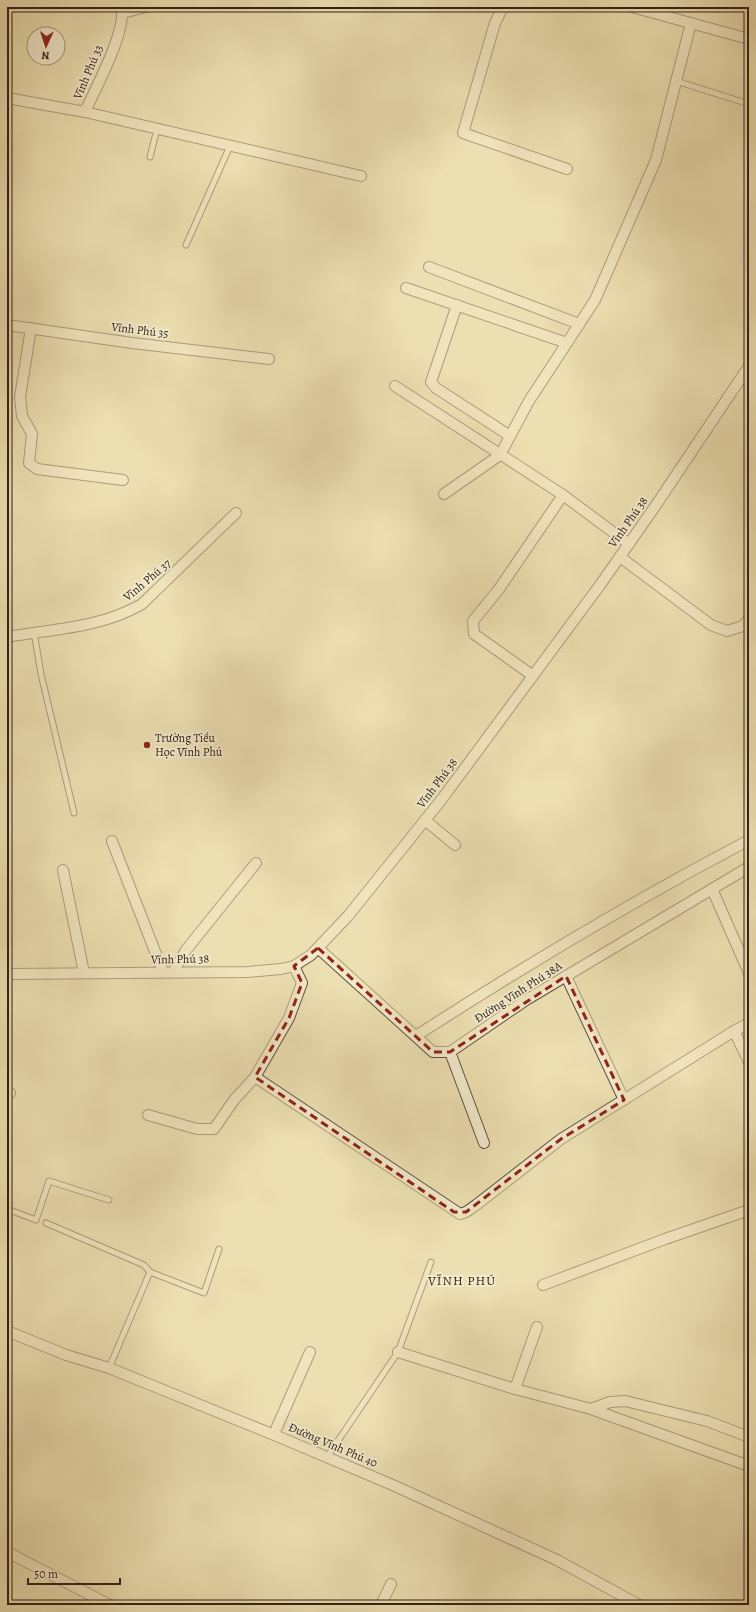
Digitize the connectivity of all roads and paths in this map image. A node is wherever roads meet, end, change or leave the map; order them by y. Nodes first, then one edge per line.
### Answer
1 (145, 7) edge
2 (503, 7) edge
3 (632, 7) edge
4 (122, 10) edge
5 (691, 23) junction
6 (749, 39) edge
7 (676, 81) junction
8 (7, 98) edge
9 (749, 104) edge
10 (86, 112) junction
11 (157, 129) junction
12 (230, 146) junction
13 (150, 157) dead end
14 (567, 169) dead end
15 (361, 176) dead end
16 (186, 245) dead end
17 (429, 267) dead end
18 (406, 288) dead end
19 (457, 305) junction
20 (7, 324) edge
21 (579, 324) junction
22 (31, 328) junction
23 (567, 343) junction
24 (269, 359) dead end
25 (749, 366) edge
26 (395, 386) dead end
27 (510, 436) junction
28 (500, 455) junction
29 (123, 480) dead end
30 (444, 494) dead end
31 (563, 495) junction
32 (236, 513) dead end
33 (629, 544) junction
34 (620, 556) junction
35 (749, 619) edge
36 (34, 632) junction
37 (7, 637) edge
38 (532, 675) junction
39 (74, 814) dead end
40 (425, 820) junction
41 (112, 840) dead end
42 (749, 840) edge
43 (455, 845) dead end
44 (256, 863) dead end
45 (749, 867) edge
46 (63, 870) dead end
47 (712, 889) junction
48 (318, 948) junction
49 (294, 966) junction
50 (168, 972) junction
51 (84, 973) junction
52 (749, 973) edge
53 (7, 974) edge
54 (566, 976) junction
55 (749, 1023) edge
56 (734, 1030) junction
57 (416, 1036) junction
58 (450, 1052) junction
59 (749, 1062) edge
60 (255, 1077) junction
61 (624, 1100) junction
62 (148, 1115) dead end
63 (484, 1143) dead end
64 (109, 1200) dead end
65 (7, 1209) edge
66 (749, 1210) edge
67 (46, 1223) dead end
68 (219, 1249) dead end
69 (431, 1262) dead end
70 (150, 1272) junction
71 (543, 1285) dead end
72 (537, 1327) dead end
73 (7, 1331) edge
74 (310, 1352) dead end
75 (398, 1352) junction
76 (110, 1368) junction
77 (515, 1389) junction
78 (591, 1409) junction
79 (274, 1434) junction
80 (749, 1437) edge
81 (327, 1457) junction
82 (749, 1466) edge
83 (7, 1552) edge
84 (391, 1584) dead end
85 (110, 1605) edge
86 (381, 1605) edge
87 (639, 1605) edge

1 - 4 street, Vĩnh Phú 33
2 - 14 street
3 - 5 street
4 - 10 street, Vĩnh Phú 33
5 - 6 street
5 - 7 street
7 - 9 lane
7 - 21 street
8 - 10 street, Vĩnh Phú 33
10 - 11 street
11 - 12 street
11 - 13 lane
12 - 15 street
12 - 16 lane
17 - 21 street
18 - 19 street
19 - 23 street
19 - 27 street
20 - 22 street, Vĩnh Phú 35
21 - 23 street
22 - 24 street, Vĩnh Phú 35
22 - 29 street
23 - 27 street
25 - 33 street, Vĩnh Phú 38
26 - 28 street
27 - 28 street
28 - 30 street
28 - 31 street
31 - 33 street
31 - 38 street
32 - 36 street, Vĩnh Phú 37
33 - 34 street, Vĩnh Phú 38
34 - 35 street
34 - 38 street, Vĩnh Phú 38
36 - 37 street, Vĩnh Phú 37
36 - 39 lane
38 - 40 street, Vĩnh Phú 38
40 - 43 street
40 - 48 street, Vĩnh Phú 38
41 - 50 street
42 - 57 street
44 - 50 street
45 - 47 street, Đường Vĩnh Phú 38A
46 - 51 street
47 - 52 street
47 - 54 street, Đường Vĩnh Phú 38A
48 - 49 street, Vĩnh Phú 38
48 - 57 street
49 - 50 street, Vĩnh Phú 38
49 - 60 street
50 - 51 street, Vĩnh Phú 38
51 - 53 street, Vĩnh Phú 38
54 - 58 street, Đường Vĩnh Phú 38A
54 - 61 street
55 - 56 street
56 - 59 street
56 - 61 street
57 - 58 street
58 - 63 street
60 - 61 street
60 - 62 street
64 - 65 lane
66 - 71 street
67 - 70 lane
68 - 70 lane
69 - 75 lane
70 - 76 lane
72 - 77 street
73 - 76 street, Đường Vĩnh Phú 40
74 - 79 street
75 - 77 street
75 - 81 lane
76 - 79 street, Đường Vĩnh Phú 40
77 - 78 street
78 - 80 street
78 - 82 street
79 - 81 street, Đường Vĩnh Phú 40
81 - 87 street, Đường Vĩnh Phú 40
83 - 85 street
84 - 86 street

